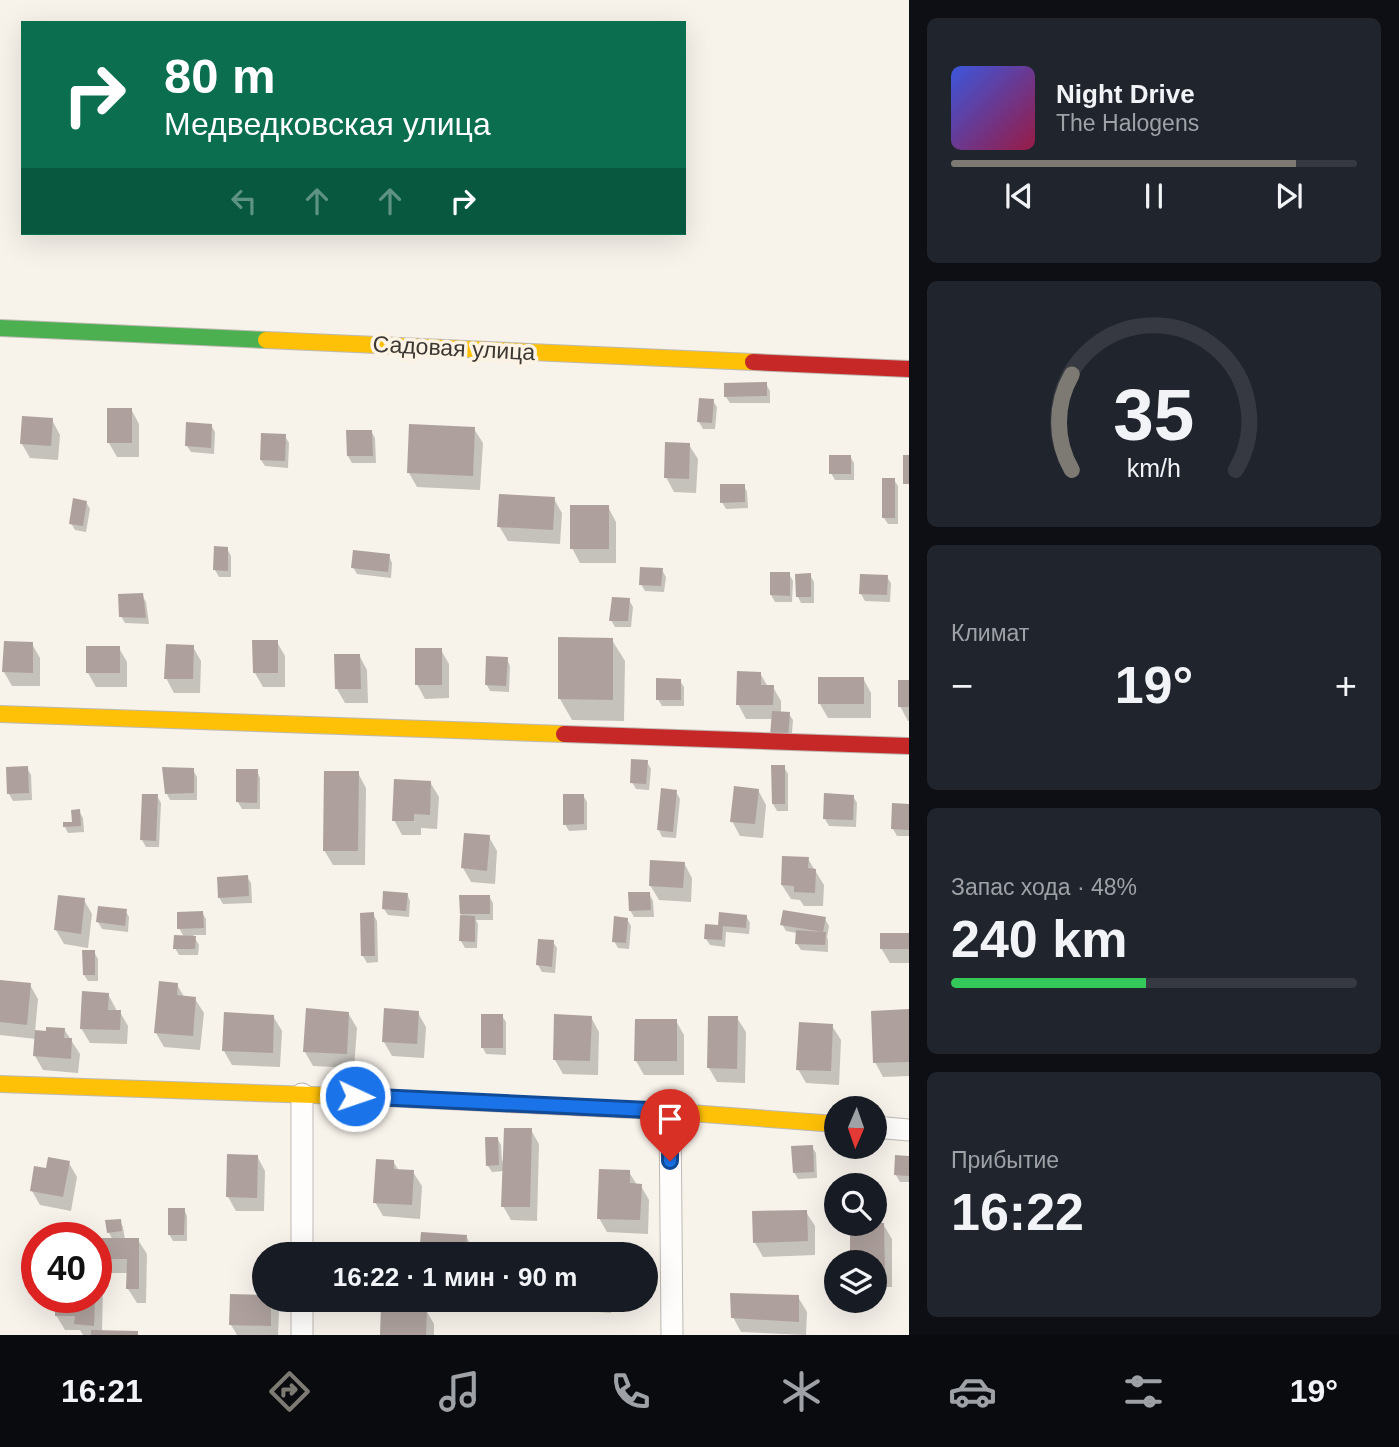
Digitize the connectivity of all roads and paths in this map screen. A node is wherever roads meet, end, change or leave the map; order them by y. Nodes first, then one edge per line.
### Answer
1 (0, 328) edge
2 (909, 369) edge
3 (0, 714) edge
4 (909, 747) edge
5 (0, 1084) edge
6 (302, 1094) junction
7 (670, 1111) junction
8 (824, 1123) edge
9 (887, 1128) edge
10 (909, 1130) edge
11 (302, 1242) edge
12 (302, 1312) edge
13 (302, 1335) edge
14 (672, 1335) edge

1 - 2 street, Садовая улица
3 - 4 street
5 - 6 street
6 - 7 street
6 - 11 street
7 - 8 street
7 - 14 street
9 - 10 street
12 - 13 street

